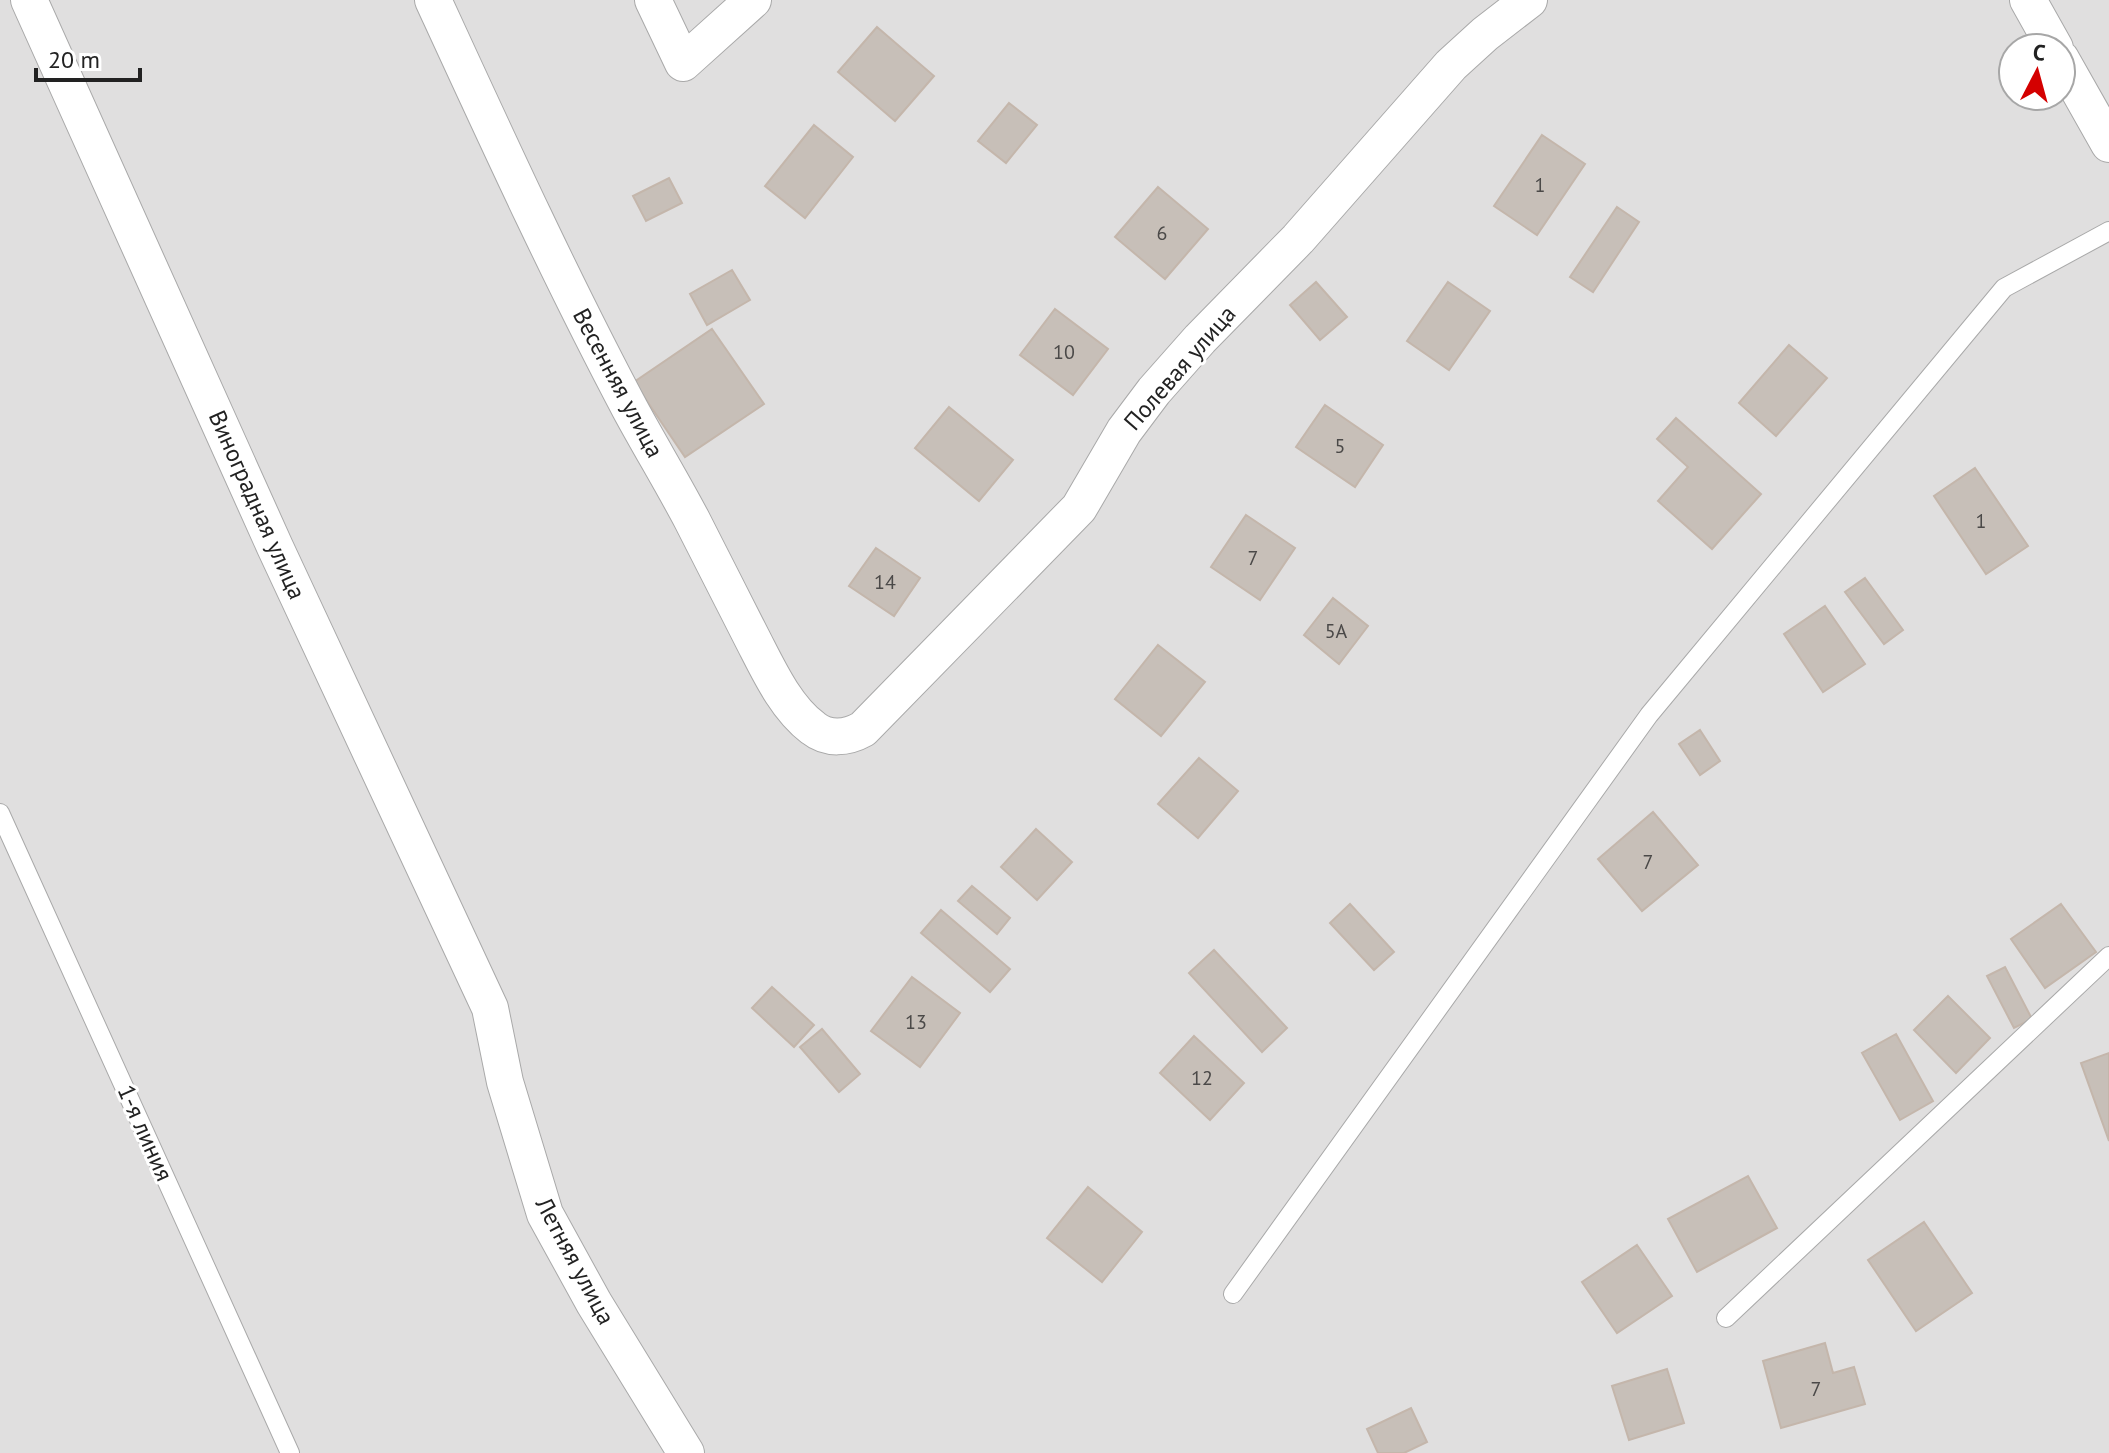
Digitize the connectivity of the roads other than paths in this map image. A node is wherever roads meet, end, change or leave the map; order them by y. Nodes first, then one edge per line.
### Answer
1 (29, 0) edge
2 (433, 0) edge
3 (653, 0) edge
4 (753, 0) edge
5 (1529, 0) edge
6 (2028, 0) edge
7 (2046, 32) edge
8 (2077, 87) edge
9 (2109, 144) edge
10 (2109, 231) edge
11 (839, 737) joint
12 (0, 813) edge
13 (2109, 956) edge
14 (490, 1008) joint
15 (1233, 1294) dead end
16 (1726, 1318) dead end
17 (290, 1453) edge
18 (686, 1453) edge

1 - 14 street, Виноградная улица
2 - 11 street, Весенняя улица
3 - 4 street
5 - 11 street, Полевая улица
6 - 7 street
8 - 9 street
10 - 15 lane
12 - 17 lane, 1-я линия
13 - 16 lane
14 - 18 street, Летняя улица

